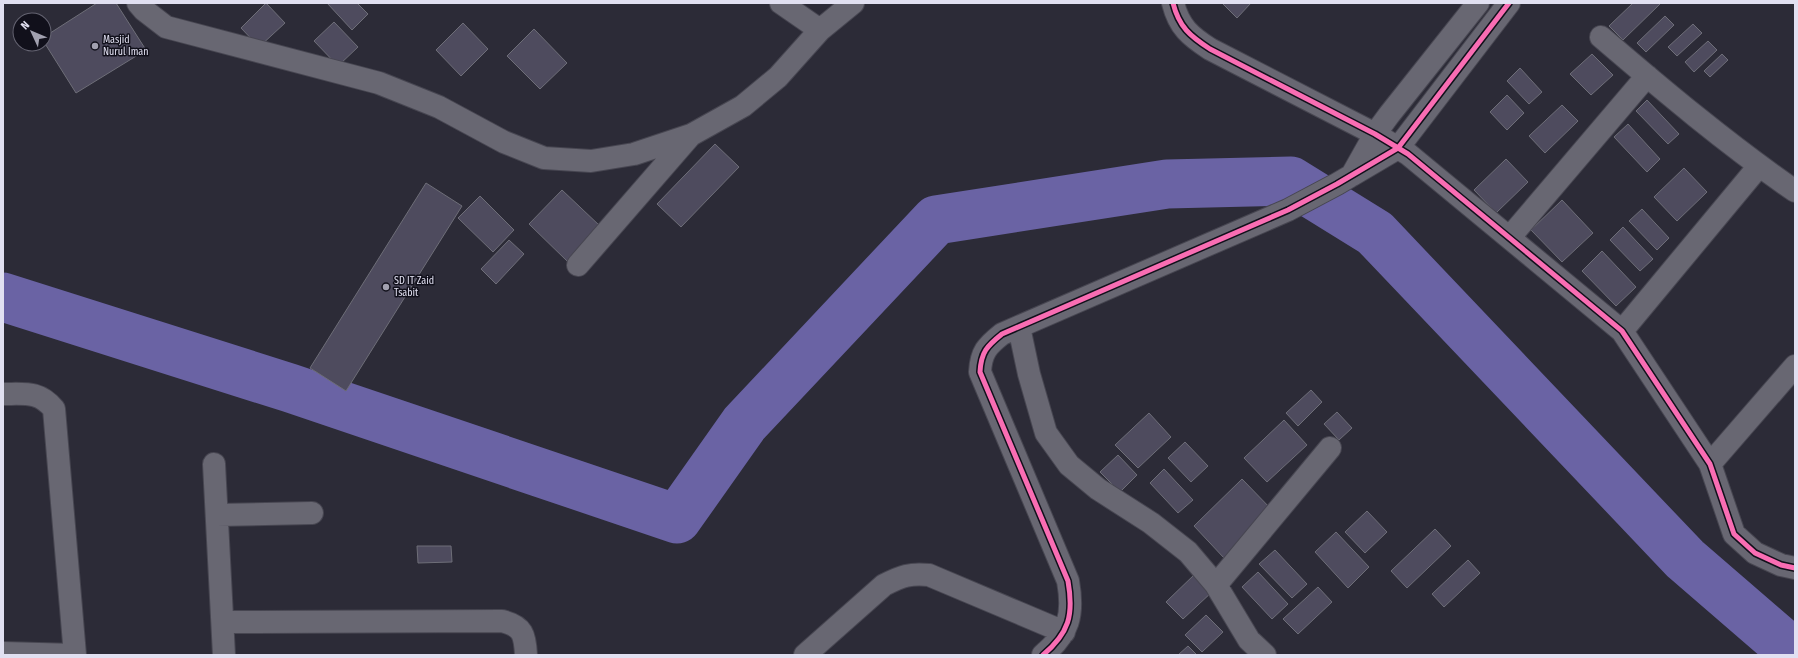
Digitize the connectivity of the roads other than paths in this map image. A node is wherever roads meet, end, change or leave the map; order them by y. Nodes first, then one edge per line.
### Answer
1 (138, 3) edge
2 (782, 3) edge
3 (853, 3) edge
4 (1173, 3) edge
5 (1478, 3) edge
6 (1509, 3) edge
7 (820, 30) junction
8 (1602, 37) dead end
9 (1647, 76) junction
10 (1375, 134) junction
11 (691, 135) junction
12 (1398, 148) junction
13 (1759, 166) junction
14 (1344, 180) junction
15 (1795, 191) edge
16 (1510, 237) junction
17 (578, 265) dead end
18 (1019, 327) junction
19 (1622, 331) junction
20 (1795, 366) edge
21 (3, 394) edge
22 (1330, 448) dead end
23 (214, 464) dead end
24 (1710, 464) junction
25 (312, 513) dead end
26 (217, 515) junction
27 (1795, 568) edge
28 (1216, 586) junction
29 (223, 622) junction
30 (1064, 632) junction
31 (3, 653) edge
32 (224, 655) edge
33 (526, 655) edge
34 (805, 655) edge
35 (1043, 655) edge
36 (1265, 655) edge

1 - 11 street
2 - 7 street
3 - 7 street
4 - 10 street
5 - 10 street
6 - 12 street
7 - 11 street
8 - 9 street
9 - 13 street
9 - 16 street
10 - 12 street
10 - 14 street
11 - 17 street
12 - 14 street
12 - 16 street
13 - 15 street
13 - 19 street
14 - 18 street
16 - 19 street
18 - 28 street
18 - 30 street
19 - 24 street
20 - 24 street
21 - 31 street
22 - 28 street
23 - 26 street
24 - 27 street
25 - 26 street
26 - 29 street
28 - 36 street
29 - 32 street
29 - 33 street
30 - 34 street
30 - 35 street

